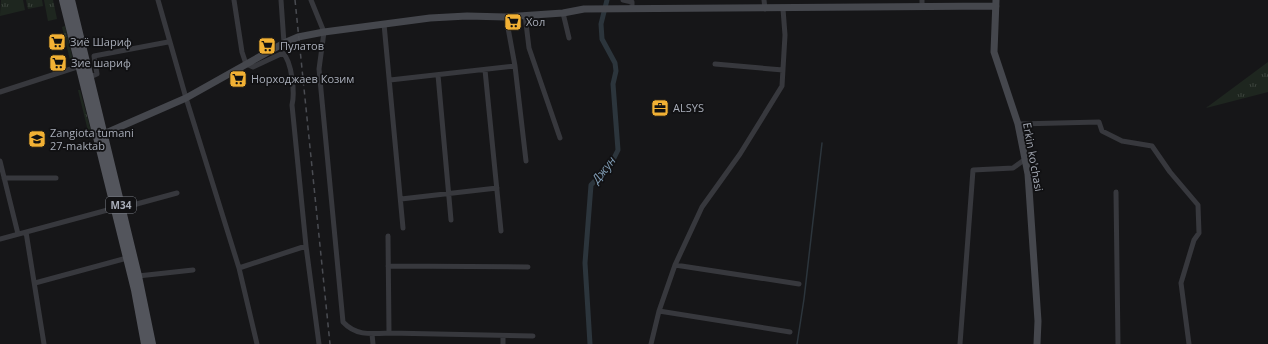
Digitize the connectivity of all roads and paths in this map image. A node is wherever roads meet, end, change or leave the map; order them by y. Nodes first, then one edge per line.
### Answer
1 (63, 0) edge
2 (71, 0) edge
3 (158, 0) edge
4 (234, 0) edge
5 (281, 0) edge
6 (311, 0) edge
7 (623, 0) edge
8 (764, 0) edge
9 (817, 0) edge
10 (922, 3) edge
11 (996, 3) edge
12 (632, 8) junction
13 (765, 9) junction
14 (783, 9) junction
15 (815, 9) junction
16 (563, 13) junction
17 (525, 15) junction
18 (506, 17) junction
19 (384, 24) junction
20 (324, 32) junction
21 (569, 38) dead end
22 (168, 42) junction
23 (284, 43) junction
24 (246, 64) junction
25 (715, 64) dead end
26 (80, 66) junction
27 (515, 66) junction
28 (485, 70) junction
29 (783, 70) junction
30 (438, 75) junction
31 (90, 77) junction
32 (390, 80) junction
33 (0, 92) edge
34 (186, 98) junction
35 (1018, 124) junction
36 (100, 136) junction
37 (560, 138) dead end
38 (1024, 160) junction
39 (0, 161) edge
40 (526, 161) dead end
41 (4, 178) junction
42 (56, 178) dead end
43 (497, 188) junction
44 (1116, 192) dead end
45 (177, 193) dead end
46 (450, 194) junction
47 (401, 199) junction
48 (118, 208) junction
49 (452, 220) dead end
50 (404, 228) dead end
51 (501, 231) dead end
52 (26, 232) junction
53 (18, 234) junction
54 (388, 236) dead end
55 (0, 239) edge
56 (306, 246) junction
57 (127, 258) junction
58 (675, 265) junction
59 (388, 266) junction
60 (528, 267) dead end
61 (239, 268) junction
62 (192, 270) dead end
63 (138, 276) junction
64 (35, 283) junction
65 (799, 284) dead end
66 (659, 311) junction
67 (790, 332) dead end
68 (389, 333) junction
69 (372, 334) junction
70 (503, 336) junction
71 (533, 336) dead end
72 (44, 344) edge
73 (145, 344) edge
74 (152, 344) edge
75 (257, 344) edge
76 (319, 344) edge
77 (373, 344) edge
78 (503, 344) edge
79 (651, 344) edge
80 (960, 344) edge
81 (1037, 344) edge
82 (1118, 344) edge
83 (1189, 344) edge

1 - 26 main road, M34
2 - 31 main road, M34
3 - 22 street
4 - 24 street
5 - 23 street
6 - 20 street
7 - 12 street
8 - 13 street
9 - 15 street
10 - 11 main road
10 - 15 main road
11 - 35 main road, Erkin ko'chasi
12 - 13 main road
12 - 16 main road
13 - 14 main road
14 - 15 main road
14 - 29 street
16 - 17 main road
16 - 21 street
17 - 18 main road
17 - 37 street
18 - 19 main road
18 - 27 street
19 - 20 main road
19 - 32 street
20 - 23 main road
20 - 69 street
22 - 31 street
22 - 34 street
23 - 24 main road
24 - 34 main road
24 - 56 street
25 - 29 street
26 - 33 street
26 - 36 main road, M34
27 - 28 street
27 - 40 street
28 - 30 street
28 - 43 street
29 - 58 street
30 - 32 street
30 - 46 street
31 - 36 main road, M34
32 - 47 street
34 - 36 main road
34 - 61 street
35 - 38 main road, Erkin ko'chasi
35 - 83 street
36 - 48 main road, M34
38 - 80 street
38 - 81 main road, Erkin ko'chasi
39 - 41 street
41 - 42 street
41 - 53 street
43 - 46 street
43 - 51 street
44 - 82 street
45 - 48 street
46 - 47 street
46 - 49 street
47 - 50 street
48 - 52 street
48 - 57 main road, M34
48 - 63 main road, M34
52 - 53 street
52 - 64 street
53 - 55 street
54 - 59 street
56 - 61 street
56 - 76 street
57 - 64 street
57 - 73 main road, M34
58 - 65 street
58 - 66 street
59 - 60 street
59 - 68 street
61 - 75 street
62 - 63 street
63 - 74 main road, M34
64 - 72 street
66 - 67 street
66 - 79 street
68 - 69 street
68 - 70 street
69 - 77 street
70 - 71 street
70 - 78 street

